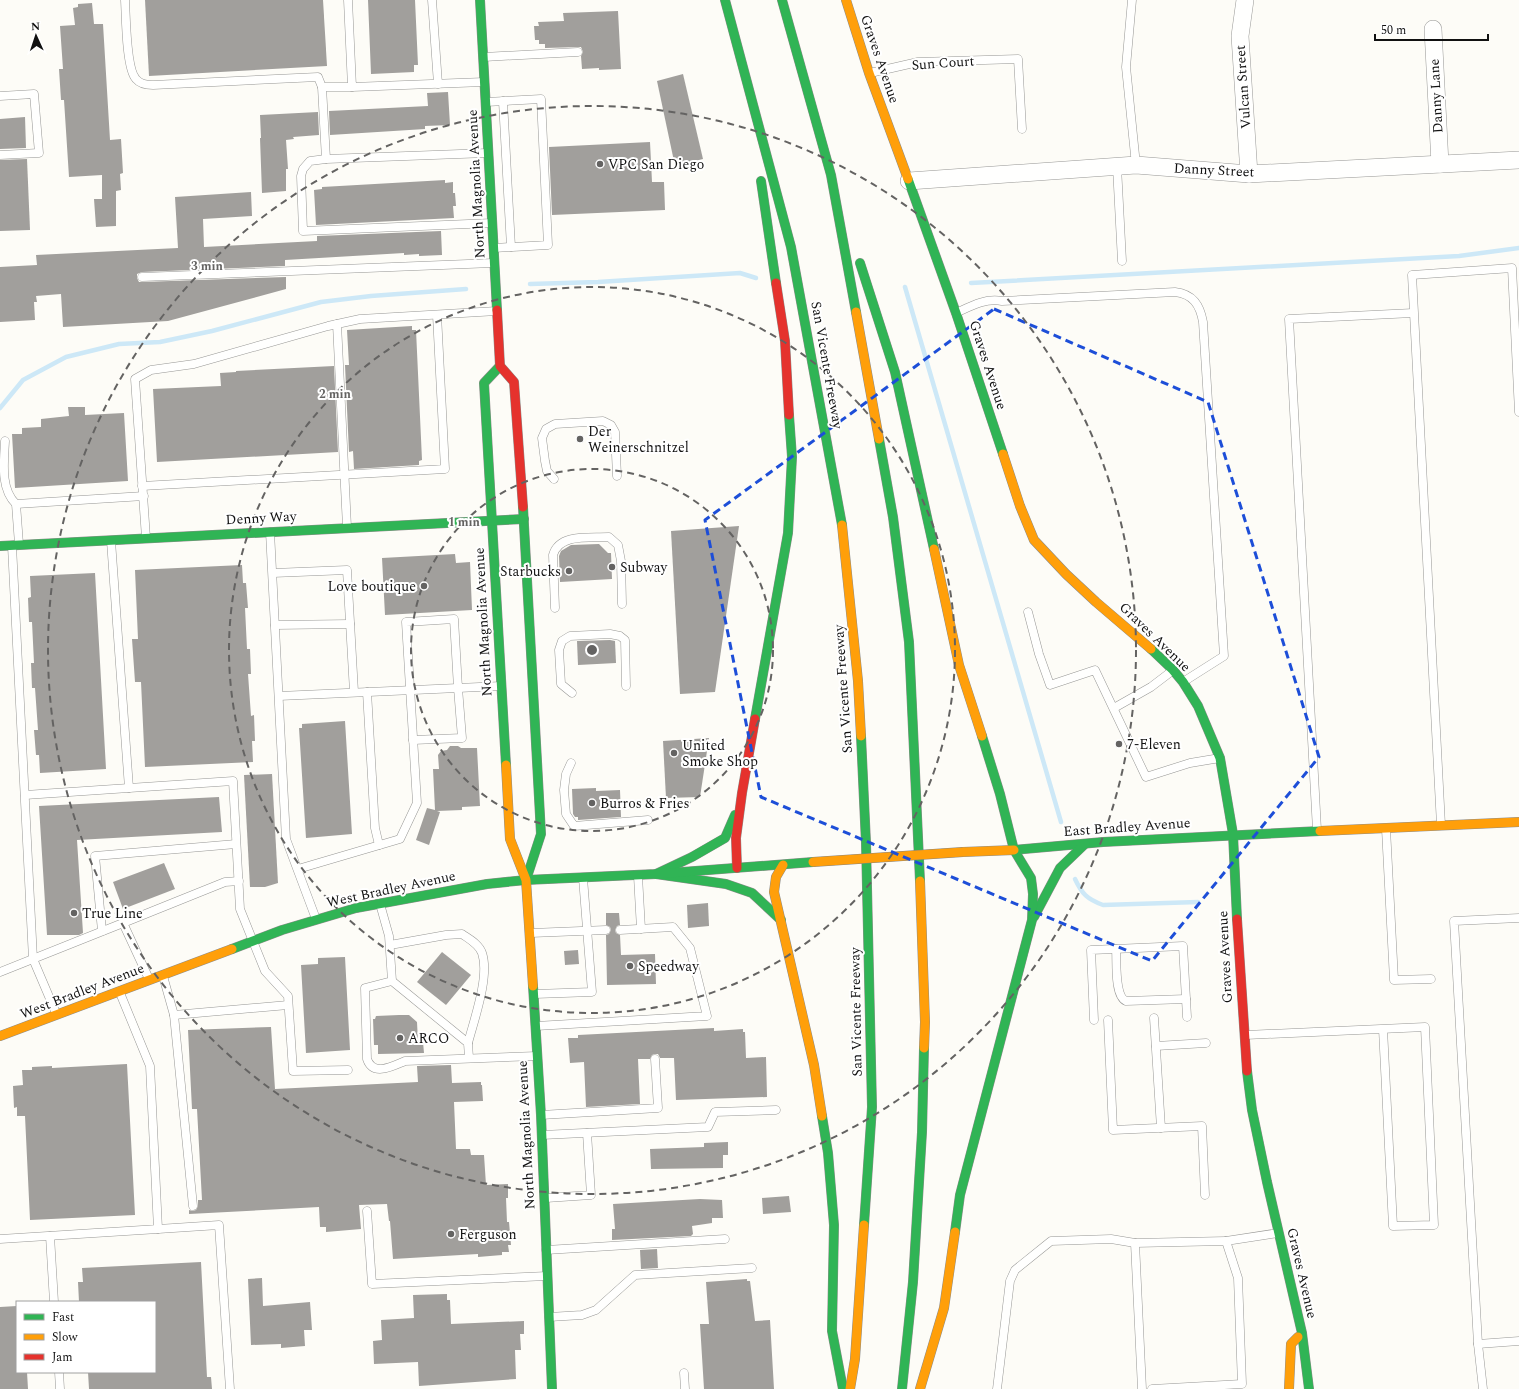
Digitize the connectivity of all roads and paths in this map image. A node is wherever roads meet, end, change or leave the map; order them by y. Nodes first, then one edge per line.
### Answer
1 (125, 0) edge
2 (348, 0) edge
3 (432, 0) edge
4 (480, 0) edge
5 (725, 0) edge
6 (782, 0) edge
7 (846, 0) edge
8 (1132, 0) edge
9 (1245, 0) edge
10 (1432, 29) dead end
11 (578, 52) dead end
12 (483, 57) junction
13 (870, 73) junction
14 (745, 78) junction
15 (484, 82) junction
16 (438, 84) junction
17 (322, 87) junction
18 (352, 87) junction
19 (0, 96) edge
20 (503, 101) junction
21 (485, 102) junction
22 (1022, 129) dead end
23 (488, 153) junction
24 (0, 155) edge
25 (757, 155) dead end
26 (326, 159) junction
27 (1519, 160) edge
28 (1440, 164) junction
29 (1136, 165) junction
30 (1117, 167) junction
31 (760, 171) dead end
32 (1249, 174) junction
33 (831, 175) junction
34 (909, 181) junction
35 (492, 223) junction
36 (511, 247) junction
37 (493, 248) junction
38 (1122, 261) dead end
39 (494, 263) junction
40 (142, 277) dead end
41 (497, 311) junction
42 (956, 313) junction
43 (1413, 313) junction
44 (437, 315) junction
45 (337, 324) junction
46 (500, 366) junction
47 (1519, 412) edge
48 (5, 441) dead end
49 (344, 474) junction
50 (617, 476) dead end
51 (554, 479) dead end
52 (142, 486) junction
53 (144, 496) junction
54 (16, 504) junction
55 (524, 519) junction
56 (492, 520) junction
57 (347, 528) junction
58 (270, 532) junction
59 (146, 538) junction
60 (111, 541) junction
61 (15, 545) junction
62 (0, 546) edge
63 (273, 573) junction
64 (622, 604) dead end
65 (555, 608) dead end
66 (1028, 612) dead end
67 (350, 624) junction
68 (275, 625) junction
69 (1173, 670) junction
70 (1183, 682) junction
71 (501, 686) junction
72 (626, 686) dead end
73 (458, 688) junction
74 (410, 690) junction
75 (354, 692) junction
76 (366, 692) junction
77 (572, 693) dead end
78 (279, 696) junction
79 (1114, 708) junction
80 (413, 740) junction
81 (1220, 758) junction
82 (571, 763) dead end
83 (129, 788) junction
84 (742, 793) junction
85 (25, 795) junction
86 (648, 820) dead end
87 (1519, 822) edge
88 (1441, 826) junction
89 (1386, 828) junction
90 (1317, 832) junction
91 (1233, 834) junction
92 (236, 844) junction
93 (1085, 844) junction
94 (379, 845) junction
95 (1014, 850) junction
96 (783, 865) junction
97 (298, 868) junction
98 (736, 868) junction
99 (656, 874) junction
100 (638, 875) junction
101 (583, 878) junction
102 (526, 880) junction
103 (239, 881) junction
104 (380, 903) junction
105 (1519, 918) edge
106 (317, 919) junction
107 (781, 920) junction
108 (1032, 920) junction
109 (123, 923) junction
110 (641, 929) junction
111 (606, 930) dead end
112 (620, 930) dead end
113 (102, 931) junction
114 (587, 931) junction
115 (529, 934) junction
116 (253, 941) junction
117 (390, 945) junction
118 (1116, 949) junction
119 (33, 959) junction
120 (0, 972) edge
121 (162, 975) junction
122 (1432, 979) dead end
123 (149, 980) junction
124 (392, 981) junction
125 (119, 991) junction
126 (533, 994) junction
127 (1186, 999) junction
128 (288, 1005) junction
129 (57, 1015) junction
130 (174, 1015) junction
131 (1187, 1017) dead end
132 (1154, 1018) dead end
133 (1094, 1020) dead end
134 (1108, 1020) dead end
135 (535, 1026) junction
136 (1383, 1028) junction
137 (0, 1036) edge
138 (1243, 1036) junction
139 (1206, 1043) dead end
140 (468, 1044) junction
141 (1156, 1046) junction
142 (537, 1056) junction
143 (469, 1058) junction
144 (655, 1059) dead end
145 (348, 1070) dead end
146 (776, 1110) dead end
147 (541, 1115) junction
148 (1161, 1128) junction
149 (587, 1133) junction
150 (541, 1135) junction
151 (1205, 1195) dead end
152 (543, 1198) junction
153 (193, 1206) dead end
154 (367, 1211) dead end
155 (158, 1229) junction
156 (1278, 1233) junction
157 (50, 1236) junction
158 (0, 1238) edge
159 (726, 1239) dead end
160 (1226, 1240) junction
161 (1134, 1243) junction
162 (546, 1250) junction
163 (752, 1268) dead end
164 (547, 1276) junction
165 (54, 1301) edge
166 (549, 1317) junction
167 (1302, 1333) junction
168 (1519, 1341) edge
169 (1478, 1344) junction
170 (59, 1373) edge
171 (684, 1373) dead end
172 (60, 1389) edge
173 (230, 1389) edge
174 (552, 1389) edge
175 (685, 1389) edge
176 (843, 1389) edge
177 (850, 1389) edge
178 (902, 1389) edge
179 (920, 1389) edge
180 (997, 1389) edge
181 (1142, 1389) edge
182 (1152, 1389) edge
183 (1289, 1389) edge
184 (1308, 1389) edge
185 (1483, 1389) edge

1 - 17 lane
2 - 18 lane
3 - 16 lane
4 - 12 main road, North Magnolia Avenue
5 - 14 main road, San Vicente Freeway
6 - 33 main road
7 - 13 main road, Graves Avenue
8 - 29 lane
9 - 32 street, Vulcan Street
10 - 28 street, Danny Lane
11 - 12 lane
12 - 15 main road, North Magnolia Avenue
13 - 22 lane, Sun Court
13 - 34 main road, Graves Avenue
14 - 25 main road
14 - 177 main road, San Vicente Freeway
15 - 16 lane
15 - 21 main road, North Magnolia Avenue
16 - 18 lane
17 - 18 lane
17 - 26 lane
19 - 24 lane
20 - 21 lane
20 - 36 lane
20 - 36 lane
21 - 23 main road, North Magnolia Avenue
23 - 26 lane
23 - 35 main road, North Magnolia Avenue
26 - 35 lane
27 - 28 street, Danny Street
28 - 32 street, Danny Street
29 - 30 street, Danny Street
29 - 32 street, Danny Street
30 - 34 street, Danny Street
30 - 38 lane
31 - 84 main road
33 - 95 main road
33 - 178 main road
34 - 42 main road, Graves Avenue
35 - 37 main road, North Magnolia Avenue
36 - 37 lane
37 - 39 main road, North Magnolia Avenue
39 - 40 lane
39 - 41 main road, North Magnolia Avenue
41 - 44 lane
41 - 46 main road, North Magnolia Avenue
42 - 69 main road, Graves Avenue
42 - 70 lane
43 - 47 lane
43 - 88 lane
43 - 90 lane
44 - 45 lane
44 - 49 lane
45 - 49 lane
45 - 52 lane
46 - 55 main road, North Magnolia Avenue
46 - 56 main road, North Magnolia Avenue
48 - 54 lane
49 - 52 lane
49 - 57 lane
50 - 51 lane
52 - 53 lane
53 - 54 lane
53 - 59 lane
54 - 61 lane
55 - 56 main road, Denny Way
55 - 102 main road, North Magnolia Avenue
56 - 57 main road, Denny Way
56 - 71 main road, North Magnolia Avenue
57 - 58 main road, Denny Way
58 - 59 main road, Denny Way
58 - 63 lane
59 - 60 main road, Denny Way
60 - 61 main road, Denny Way
60 - 83 lane
61 - 62 main road, Denny Way
61 - 85 lane
63 - 67 lane
63 - 68 lane
64 - 65 lane
66 - 79 lane
67 - 68 lane
67 - 75 lane
68 - 78 lane
69 - 70 main road, Graves Avenue
69 - 79 lane
70 - 81 main road, Graves Avenue
71 - 73 lane
71 - 102 main road, North Magnolia Avenue
72 - 77 lane
73 - 74 lane
73 - 74 lane
73 - 80 lane
74 - 76 lane
74 - 80 lane
75 - 76 lane
75 - 78 lane
76 - 94 lane
78 - 97 lane
79 - 81 lane
80 - 94 lane
81 - 91 main road, Graves Avenue
82 - 86 lane
83 - 85 lane
83 - 92 lane
84 - 98 main road
84 - 99 main road
85 - 119 lane
87 - 88 main road, East Bradley Avenue
88 - 89 main road, East Bradley Avenue
89 - 90 main road, East Bradley Avenue
89 - 122 lane
90 - 91 main road, East Bradley Avenue
91 - 93 main road, East Bradley Avenue
91 - 138 main road, Graves Avenue
92 - 103 lane
92 - 113 lane
93 - 95 main road, East Bradley Avenue
93 - 108 main road
94 - 97 lane
95 - 96 main road, East Bradley Avenue, bridge
95 - 108 main road
96 - 98 main road, East Bradley Avenue
96 - 107 main road
97 - 106 lane
98 - 99 main road, West Bradley Avenue
99 - 100 main road, West Bradley Avenue
99 - 107 main road
100 - 101 main road, West Bradley Avenue
100 - 110 lane
101 - 102 main road, West Bradley Avenue
101 - 114 lane
102 - 104 main road, West Bradley Avenue
102 - 115 main road, North Magnolia Avenue
103 - 109 lane
103 - 116 lane
104 - 106 main road, West Bradley Avenue
104 - 117 lane
105 - 169 lane
106 - 116 main road, West Bradley Avenue
107 - 176 main road
108 - 179 main road
109 - 113 lane
109 - 123 lane
110 - 112 lane
110 - 135 lane
111 - 114 lane
113 - 119 lane
114 - 115 lane
114 - 126 lane
115 - 126 main road, North Magnolia Avenue
116 - 121 main road, West Bradley Avenue
116 - 128 lane
117 - 124 lane
117 - 140 lane
118 - 127 lane
118 - 127 lane
118 - 133 lane
119 - 120 lane
119 - 129 lane
121 - 123 main road, West Bradley Avenue
121 - 130 lane
123 - 125 main road, West Bradley Avenue
124 - 140 lane
124 - 143 lane
125 - 129 main road, West Bradley Avenue
125 - 155 lane
126 - 135 main road, North Magnolia Avenue
127 - 131 lane
128 - 130 lane
128 - 145 lane
129 - 137 main road, West Bradley Avenue
130 - 153 lane
132 - 141 lane
134 - 148 lane
135 - 142 main road, North Magnolia Avenue
136 - 136 lane
136 - 138 lane
138 - 156 main road, Graves Avenue
139 - 141 lane
140 - 143 lane
141 - 148 lane
142 - 143 lane
142 - 147 main road, North Magnolia Avenue
144 - 147 lane
146 - 149 lane
147 - 150 main road, North Magnolia Avenue
148 - 151 lane
149 - 150 lane
149 - 152 lane
150 - 152 main road, North Magnolia Avenue
152 - 162 main road, North Magnolia Avenue
154 - 164 lane
155 - 157 lane
155 - 173 lane
156 - 160 lane
156 - 167 main road, Graves Avenue
157 - 158 lane
157 - 165 lane
159 - 162 lane
160 - 161 lane
160 - 182 lane
161 - 180 lane
161 - 181 lane
162 - 164 main road, North Magnolia Avenue
163 - 166 lane
164 - 166 main road, North Magnolia Avenue
166 - 174 main road, North Magnolia Avenue
167 - 183 main road
167 - 184 main road, Graves Avenue
168 - 169 lane
169 - 185 lane
170 - 172 lane
171 - 175 lane

